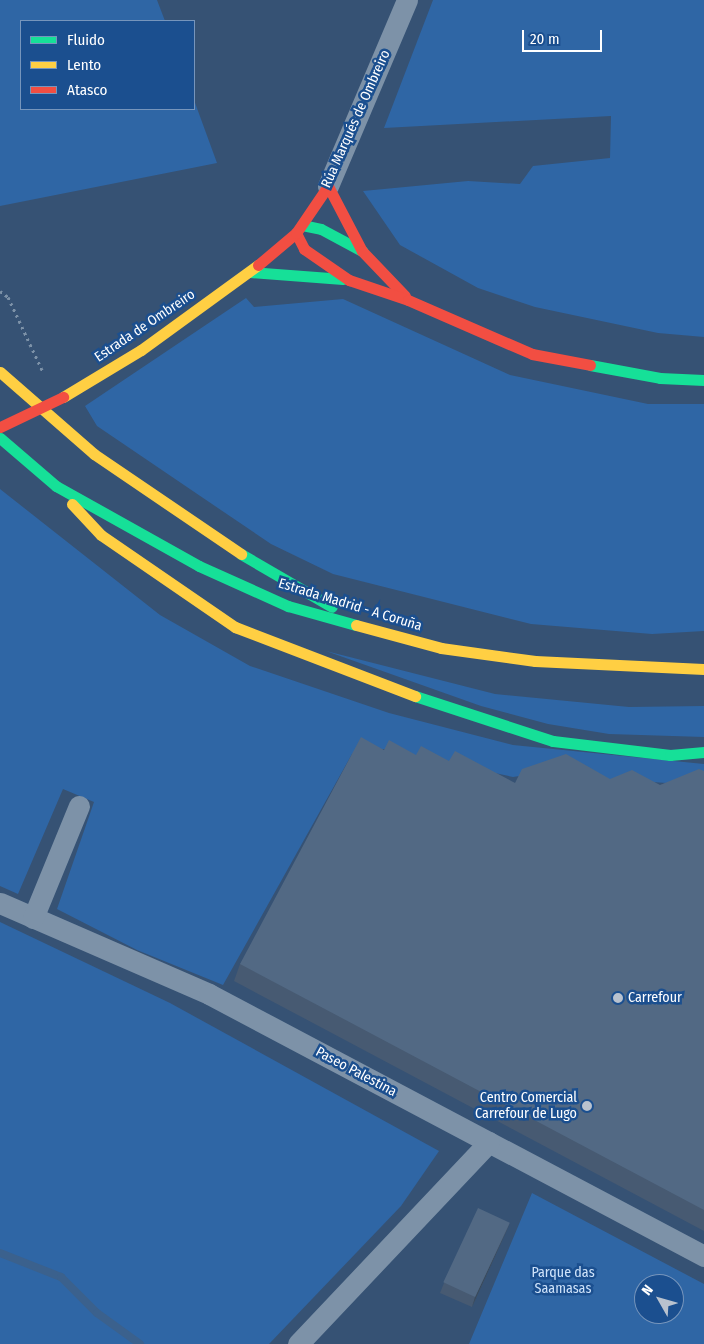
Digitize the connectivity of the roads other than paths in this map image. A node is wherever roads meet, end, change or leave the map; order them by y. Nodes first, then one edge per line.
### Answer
1 (407, 0) edge
2 (328, 186) junction
3 (299, 229) junction
4 (362, 251) junction
5 (250, 272) junction
6 (349, 280) junction
7 (408, 300) junction
8 (0, 372) edge
9 (704, 380) edge
10 (0, 427) edge
11 (0, 438) edge
12 (56, 486) junction
13 (358, 622) junction
14 (704, 668) edge
15 (704, 752) edge
16 (79, 806) dead end
17 (0, 904) edge
18 (33, 918) junction
19 (490, 1142) junction
20 (704, 1256) edge
21 (298, 1344) edge

1 - 2 street, Rúa Marqués de Ombreiro
2 - 3 main road, Rúa Marqués de Ombreiro
2 - 4 main road
3 - 4 main road
3 - 5 main road, Estrada de Ombreiro
3 - 6 main road
4 - 7 main road
5 - 6 main road
5 - 10 main road, Estrada de Ombreiro, bridge
6 - 7 main road
7 - 9 main road
8 - 13 main road
11 - 12 main road, Estrada Madrid - A Coruña
12 - 13 main road, Estrada Madrid - A Coruña
12 - 15 main road
13 - 14 main road, Estrada Madrid - A Coruña
16 - 18 street
17 - 18 street, Paseo Palestina
18 - 19 street, Paseo Palestina
19 - 20 street, Paseo Palestina
19 - 21 street

